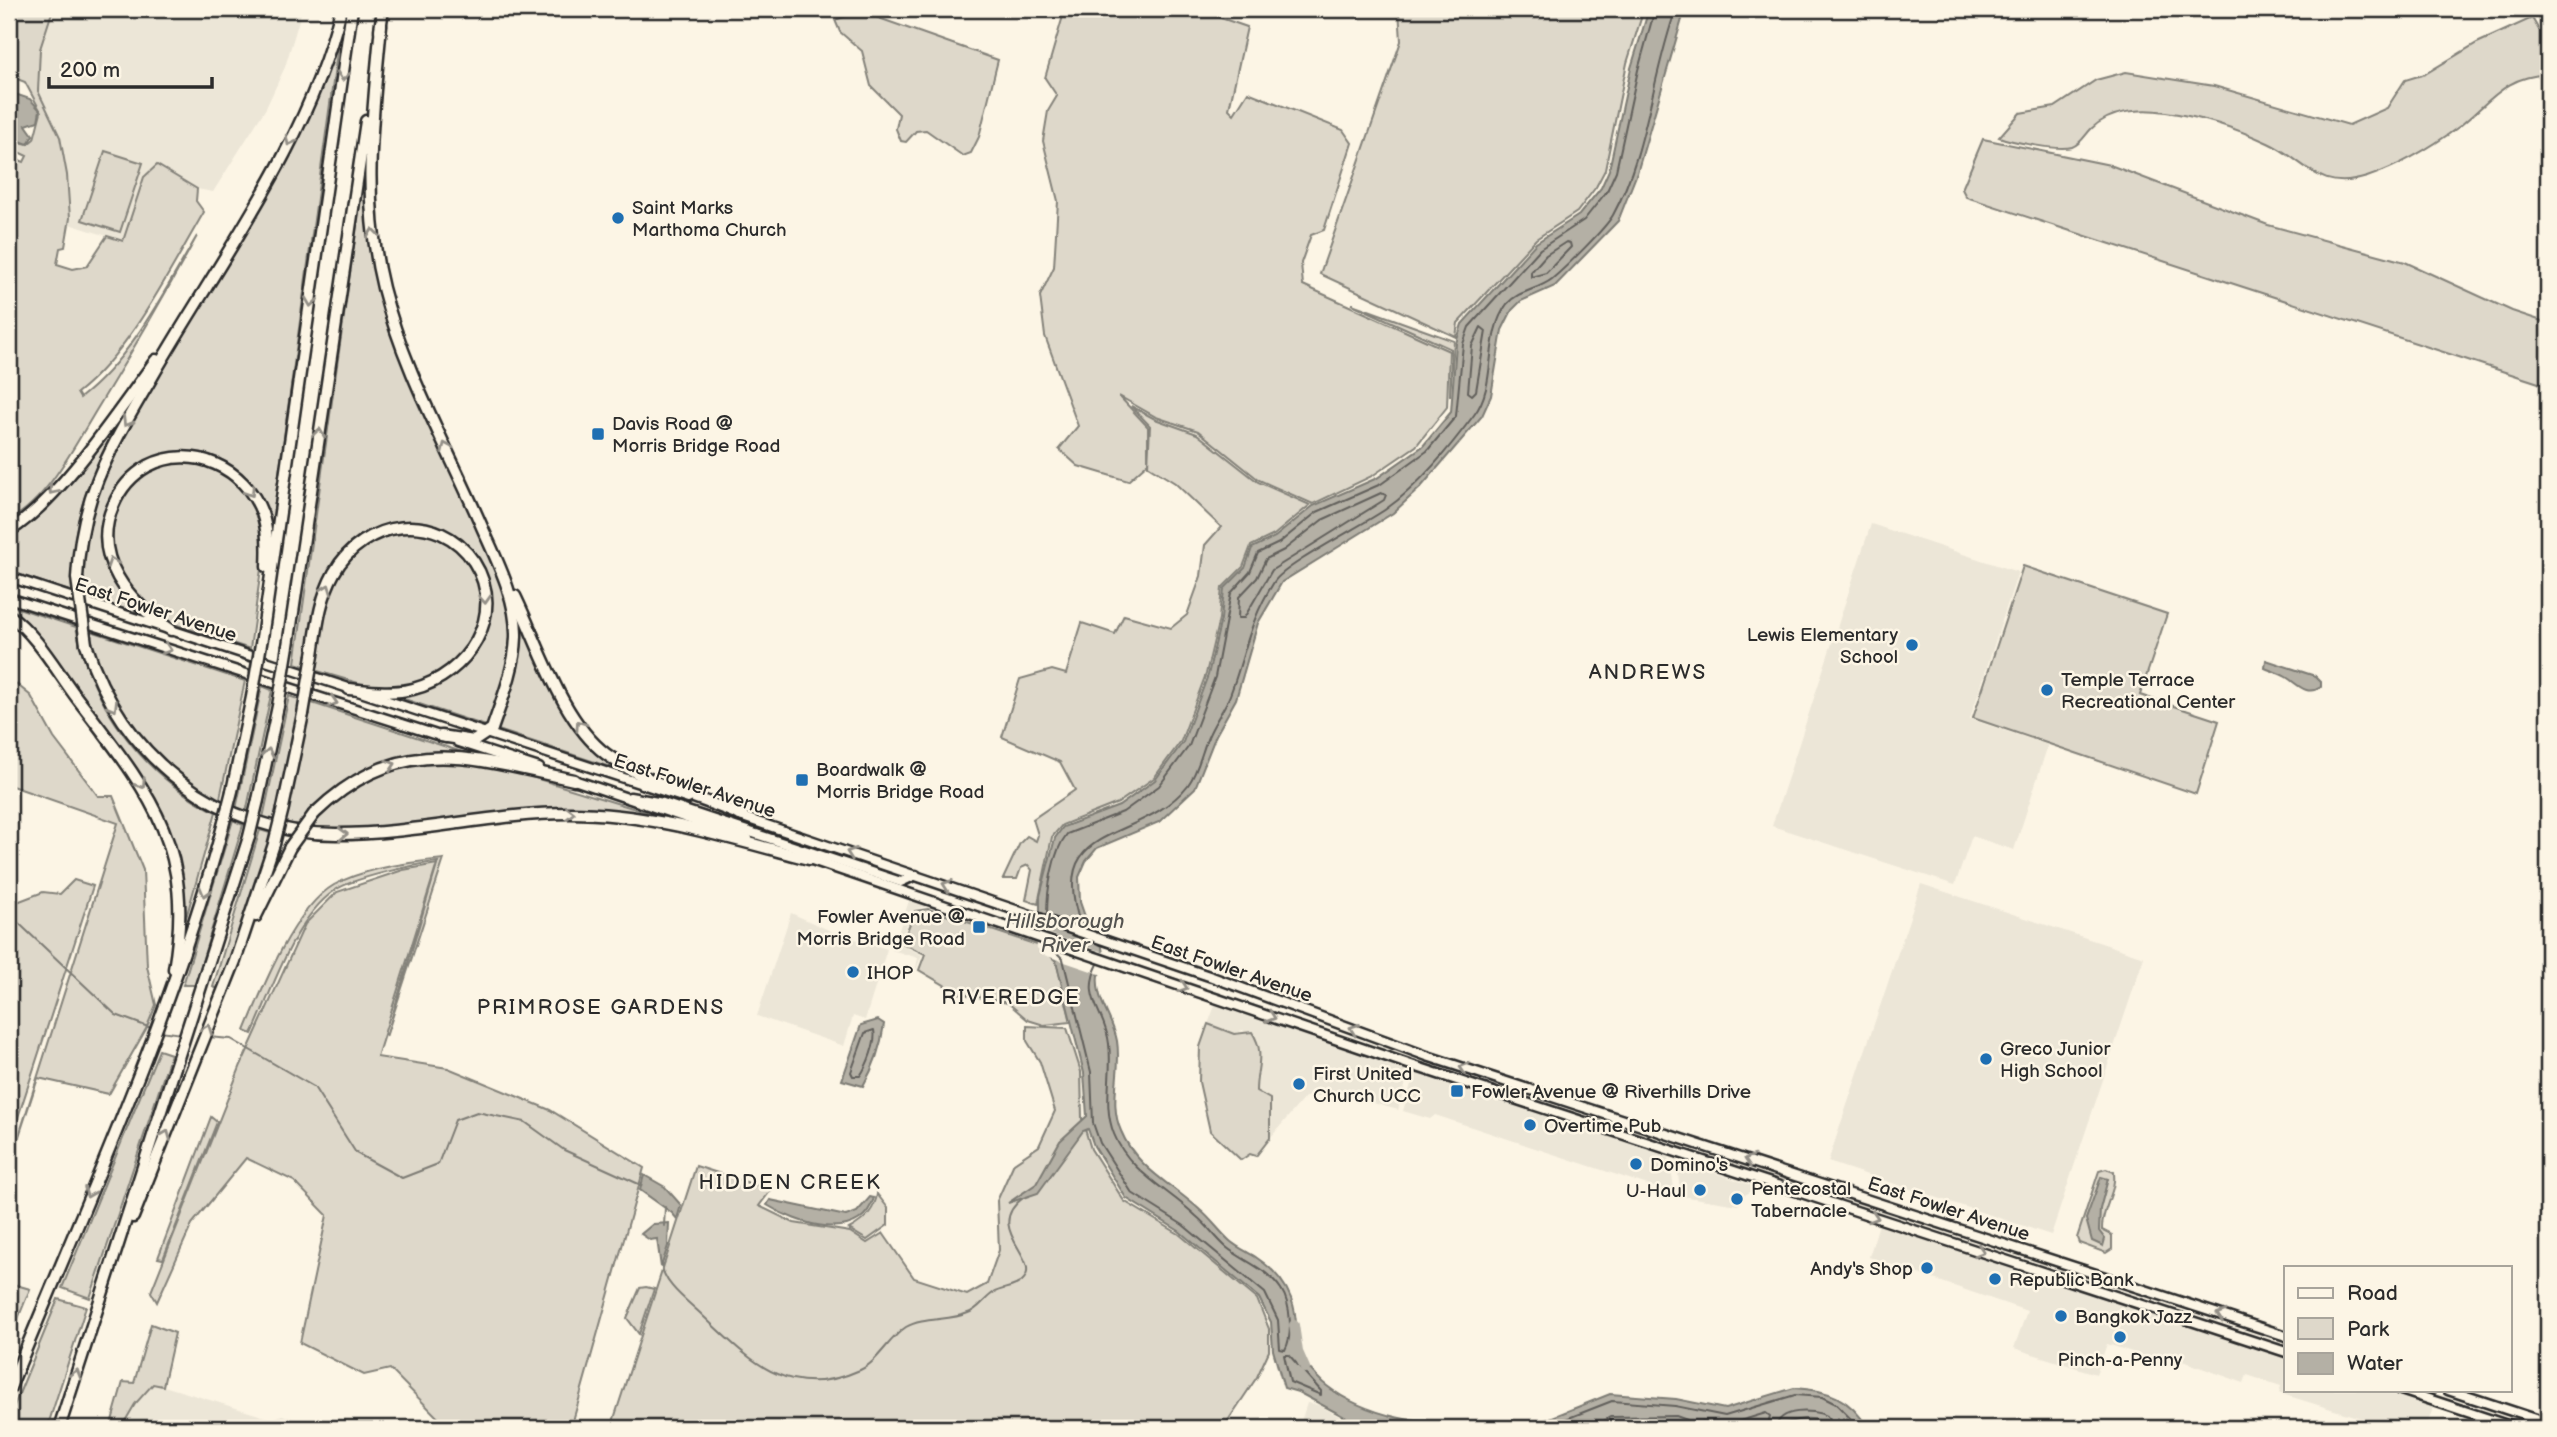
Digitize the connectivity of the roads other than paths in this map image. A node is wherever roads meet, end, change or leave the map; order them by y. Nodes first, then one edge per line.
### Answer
1 (341, 9) edge
2 (352, 9) edge
3 (383, 9) edge
4 (381, 25) junction
5 (185, 320) junction
6 (9, 531) edge
7 (496, 559) junction
8 (9, 577) edge
9 (9, 598) edge
10 (9, 615) edge
11 (172, 630) junction
12 (262, 635) junction
13 (349, 689) junction
14 (487, 734) junction
15 (441, 736) junction
16 (574, 780) junction
17 (624, 797) junction
18 (743, 816) junction
19 (809, 859) junction
20 (916, 875) junction
21 (235, 961) junction
22 (173, 981) junction
23 (103, 1289) junction
24 (2284, 1335) edge
25 (2284, 1351) edge
26 (9, 1390) edge
27 (2407, 1392) edge
28 (2454, 1392) edge
29 (2548, 1423) edge
30 (59, 1428) edge
31 (2516, 1428) edge

1 -> 5 highway
2 -> 12 highway
3 - 4 highway
7 -> 4 highway
23 -> 4 highway, bridge
5 -> 6 highway
5 -> 19 highway, bridge
7 - 14 highway
18 -> 7 highway
8 - 11 main road, East Fowler Avenue
9 -> 15 main road, East Fowler Avenue
10 -> 22 highway
11 -> 12 highway
11 - 13 main road, East Fowler Avenue
12 -> 22 highway, bridge
13 - 14 main road, East Fowler Avenue
21 -> 13 highway, bridge
14 - 15 highway
14 - 18 main road, East Fowler Avenue
15 - 16 main road, East Fowler Avenue
16 - 17 main road, East Fowler Avenue
21 -> 16 highway, bridge
17 - 19 main road, East Fowler Avenue
17 - 20 main road
20 -> 18 main road, East Fowler Avenue
19 -> 25 main road, East Fowler Avenue
24 -> 20 main road, East Fowler Avenue
23 -> 21 highway
22 -> 26 highway
30 -> 23 highway
27 - 31 main road
28 - 29 main road

